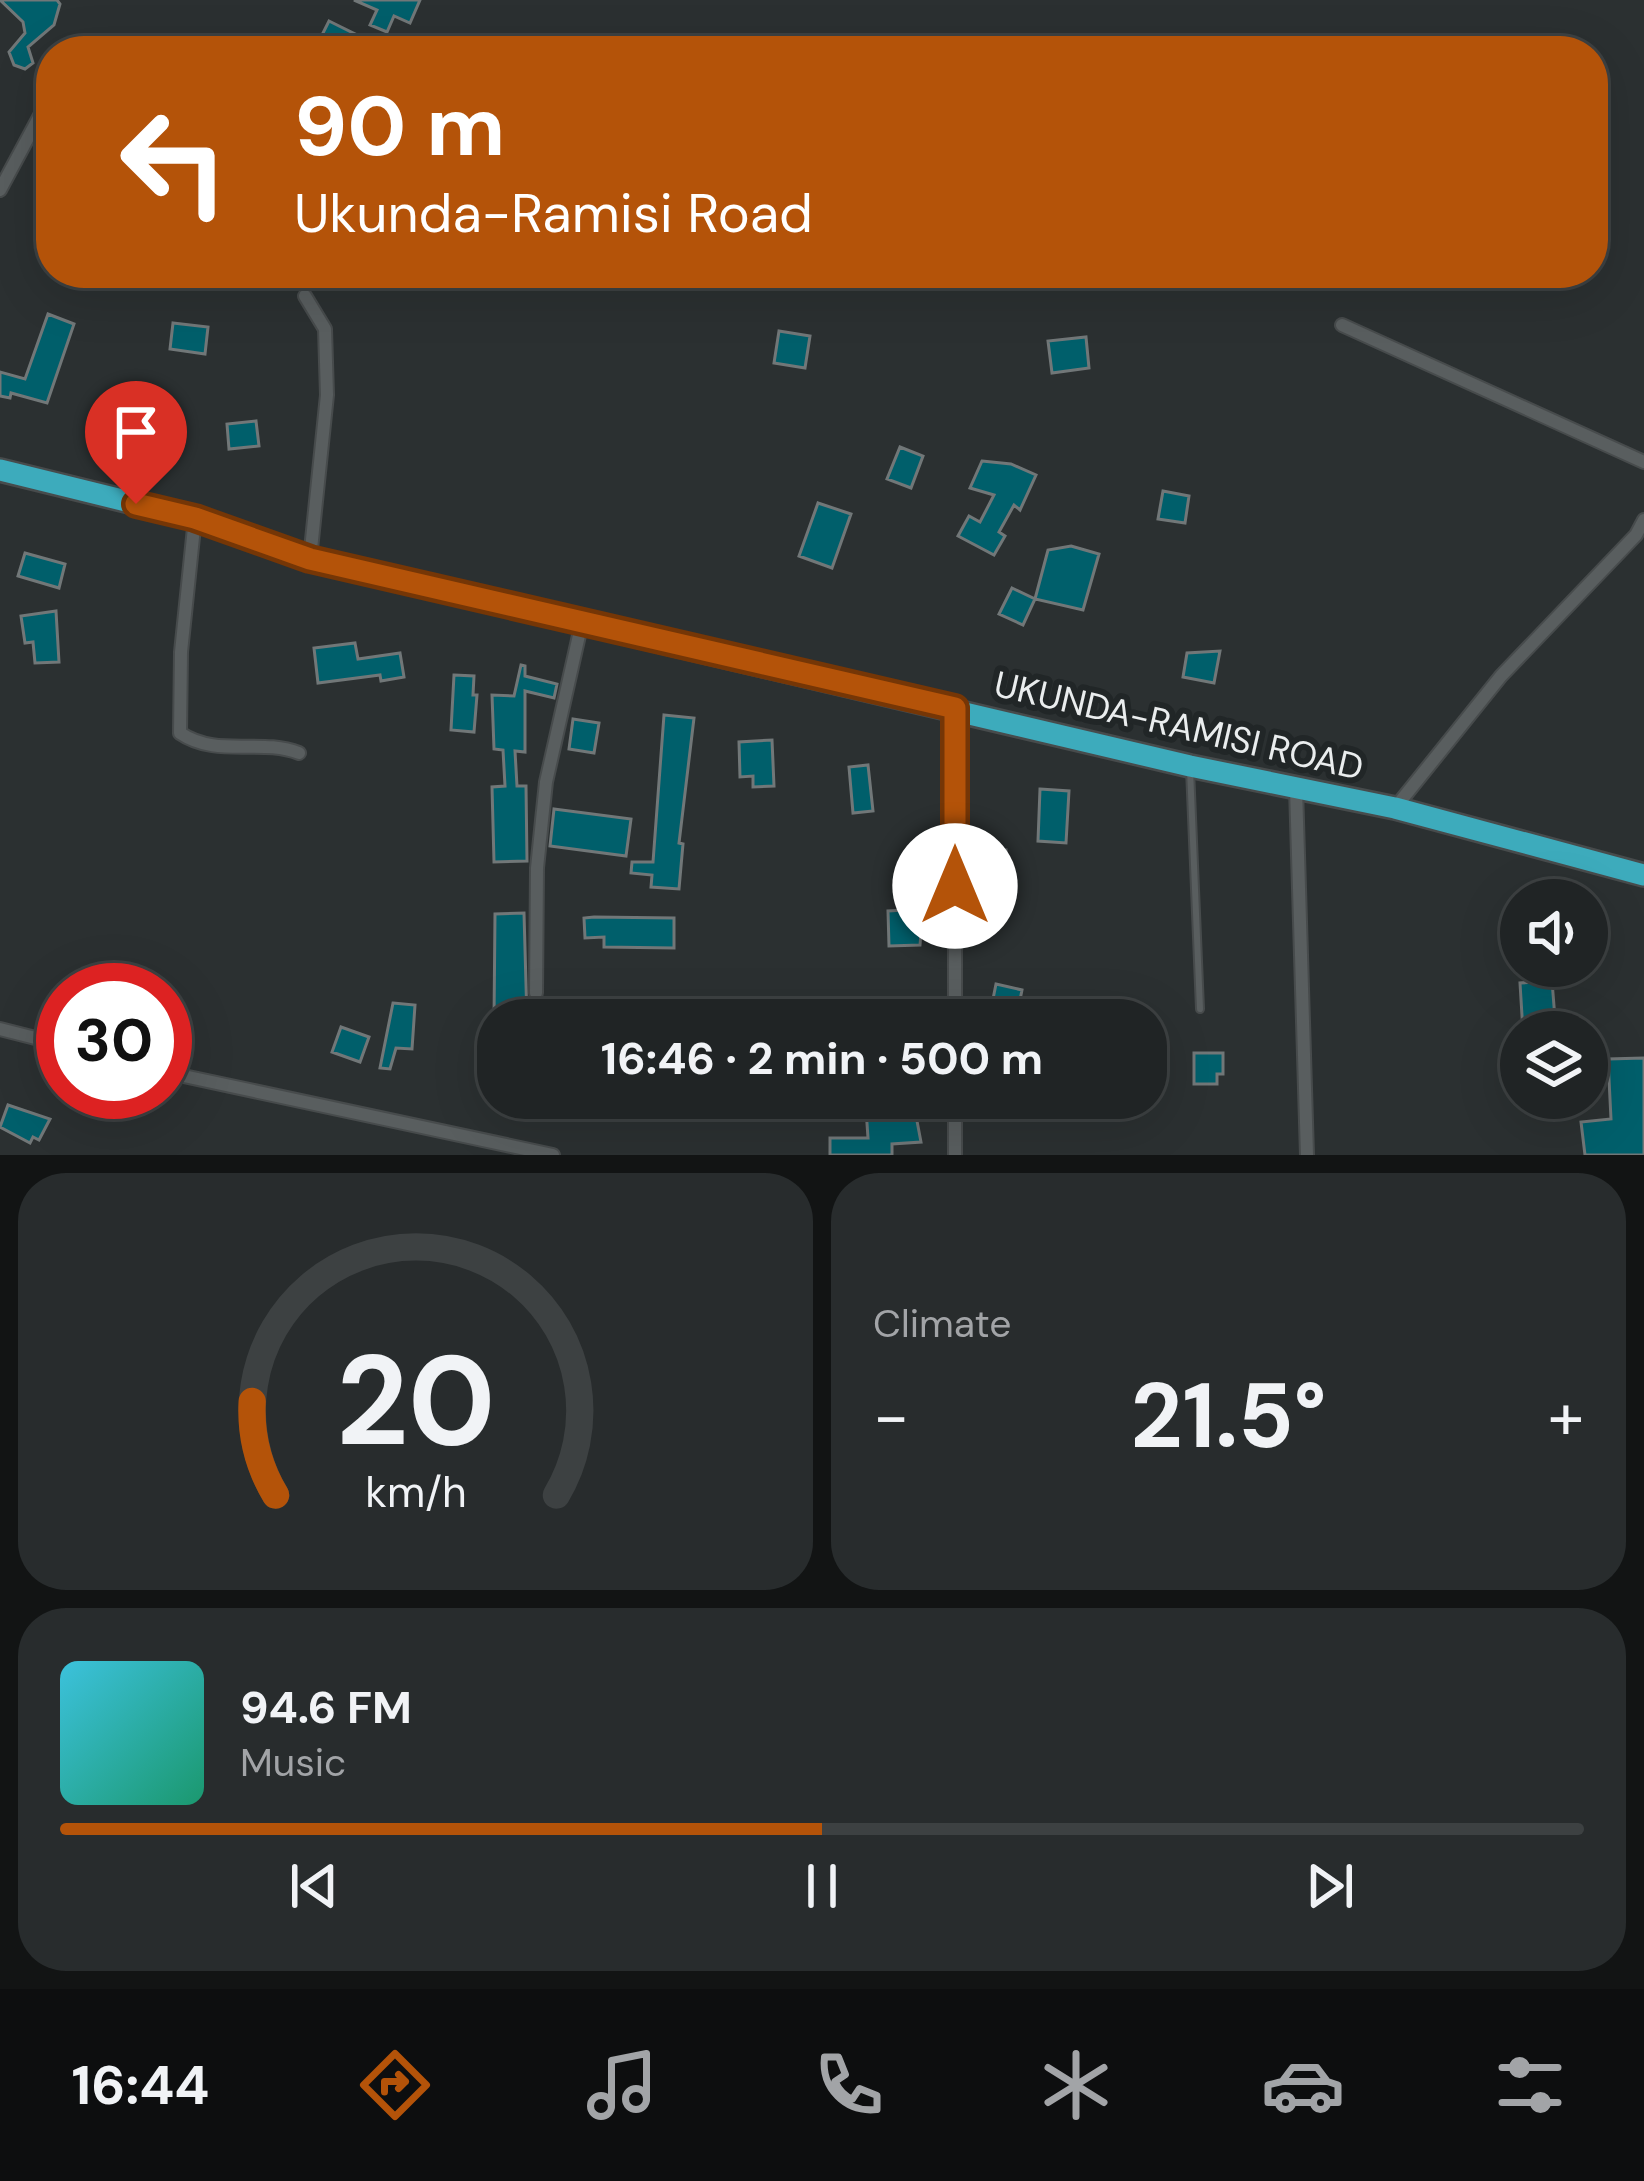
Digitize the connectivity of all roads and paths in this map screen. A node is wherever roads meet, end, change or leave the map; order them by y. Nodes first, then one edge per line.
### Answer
1 (36, 123) edge
2 (0, 190) edge
3 (305, 296) dead end
4 (1342, 325) dead end
5 (1644, 462) edge
6 (0, 470) edge
7 (195, 518) junction
8 (1644, 520) edge
9 (310, 559) junction
10 (582, 622) junction
11 (955, 708) junction
12 (299, 754) dead end
13 (1190, 766) junction
14 (1296, 788) junction
15 (1395, 808) junction
16 (1644, 875) edge
17 (536, 994) dead end
18 (955, 999) edge
19 (1200, 1009) dead end
20 (0, 1029) edge
21 (36, 1038) edge
22 (192, 1078) edge
23 (955, 1119) edge
24 (553, 1155) edge
25 (955, 1155) edge
26 (1307, 1155) edge

1 - 2 street
3 - 9 street
4 - 5 street
6 - 7 highway, UKUNDA-RAMISI ROAD
7 - 9 highway, UKUNDA-RAMISI ROAD
7 - 12 street
8 - 15 street
9 - 10 highway, UKUNDA-RAMISI ROAD
10 - 11 highway, UKUNDA-RAMISI ROAD
10 - 17 street
11 - 13 highway, UKUNDA-RAMISI ROAD
11 - 18 street
13 - 14 highway, UKUNDA-RAMISI ROAD
13 - 19 lane
14 - 15 highway, UKUNDA-RAMISI ROAD
14 - 26 street
15 - 16 highway, UKUNDA-RAMISI ROAD
20 - 21 street
22 - 24 street
23 - 25 street

